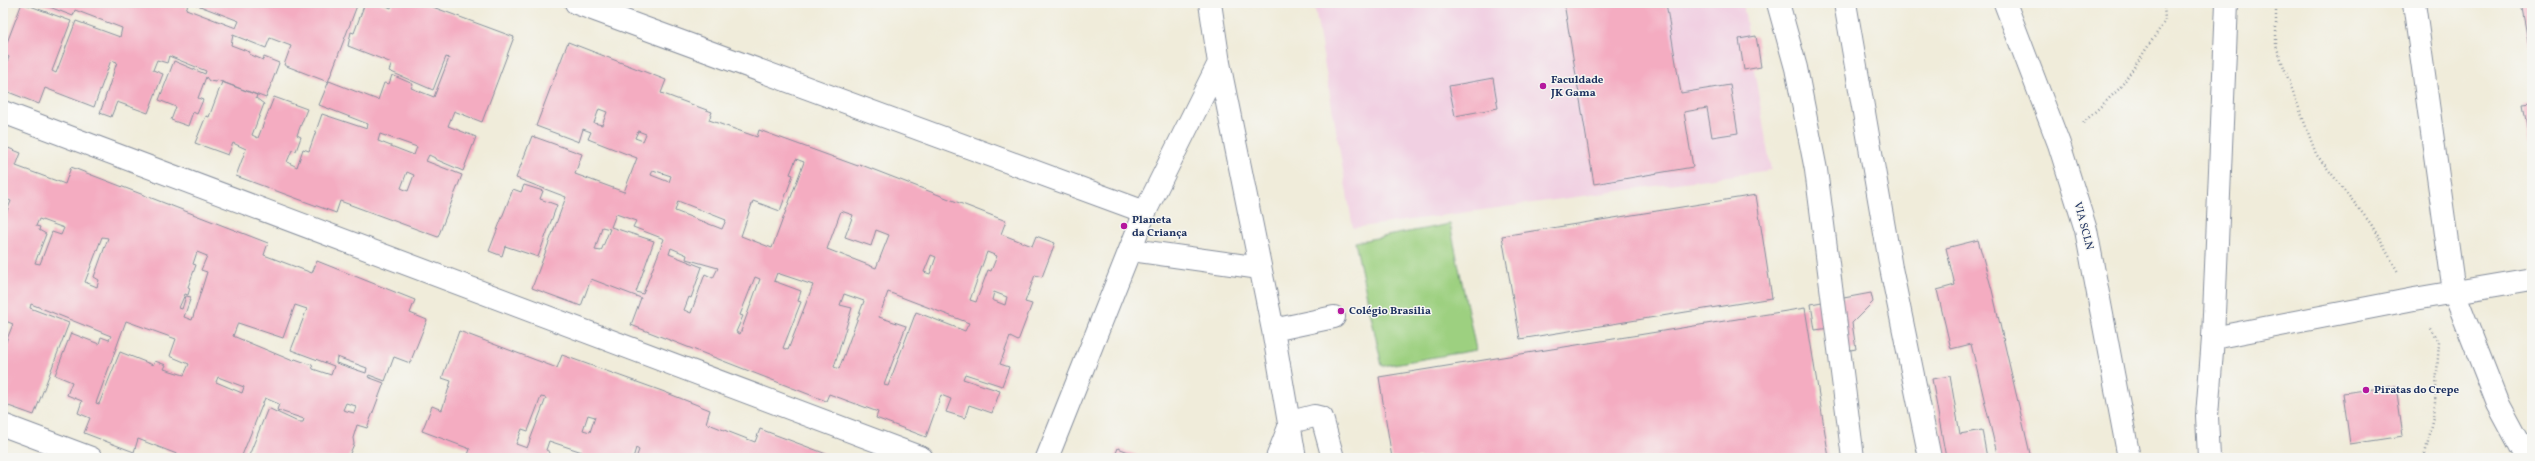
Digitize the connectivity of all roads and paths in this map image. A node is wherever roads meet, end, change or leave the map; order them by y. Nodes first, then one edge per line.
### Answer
1 (576, 3) edge
2 (1210, 3) edge
3 (1778, 3) edge
4 (1845, 3) edge
5 (2005, 3) edge
6 (2164, 3) edge
7 (2227, 3) edge
8 (2276, 3) edge
9 (2414, 3) edge
10 (1220, 63) junction
11 (3, 112) edge
12 (2059, 144) junction
13 (1145, 212) junction
14 (1132, 250) junction
15 (1260, 268) junction
16 (2532, 279) edge
17 (2454, 292) junction
18 (2414, 299) junction
19 (1334, 318) dead end
20 (1274, 330) junction
21 (2214, 338) junction
22 (1291, 422) junction
23 (3, 425) edge
24 (91, 458) edge
25 (922, 458) edge
26 (1047, 458) edge
27 (1277, 458) edge
28 (1295, 458) edge
29 (1333, 458) edge
30 (1853, 458) edge
31 (1930, 458) edge
32 (2129, 458) edge
33 (2209, 458) edge
34 (2424, 458) edge
35 (2527, 458) edge

1 - 13 street
2 - 10 street
3 - 30 street
4 - 31 street
5 - 12 street, VIA SCLN
6 - 12 path
7 - 21 street
8 - 18 path
9 - 17 street
10 - 13 street
10 - 15 street
11 - 25 street
12 - 32 street, VIA SCLN
13 - 14 street
14 - 15 street
14 - 26 street
15 - 20 street
16 - 17 street
17 - 18 street
17 - 35 street
18 - 21 street
18 - 34 path
19 - 20 street
20 - 22 street
21 - 33 street
22 - 27 street
22 - 28 street
22 - 29 street
23 - 24 street

